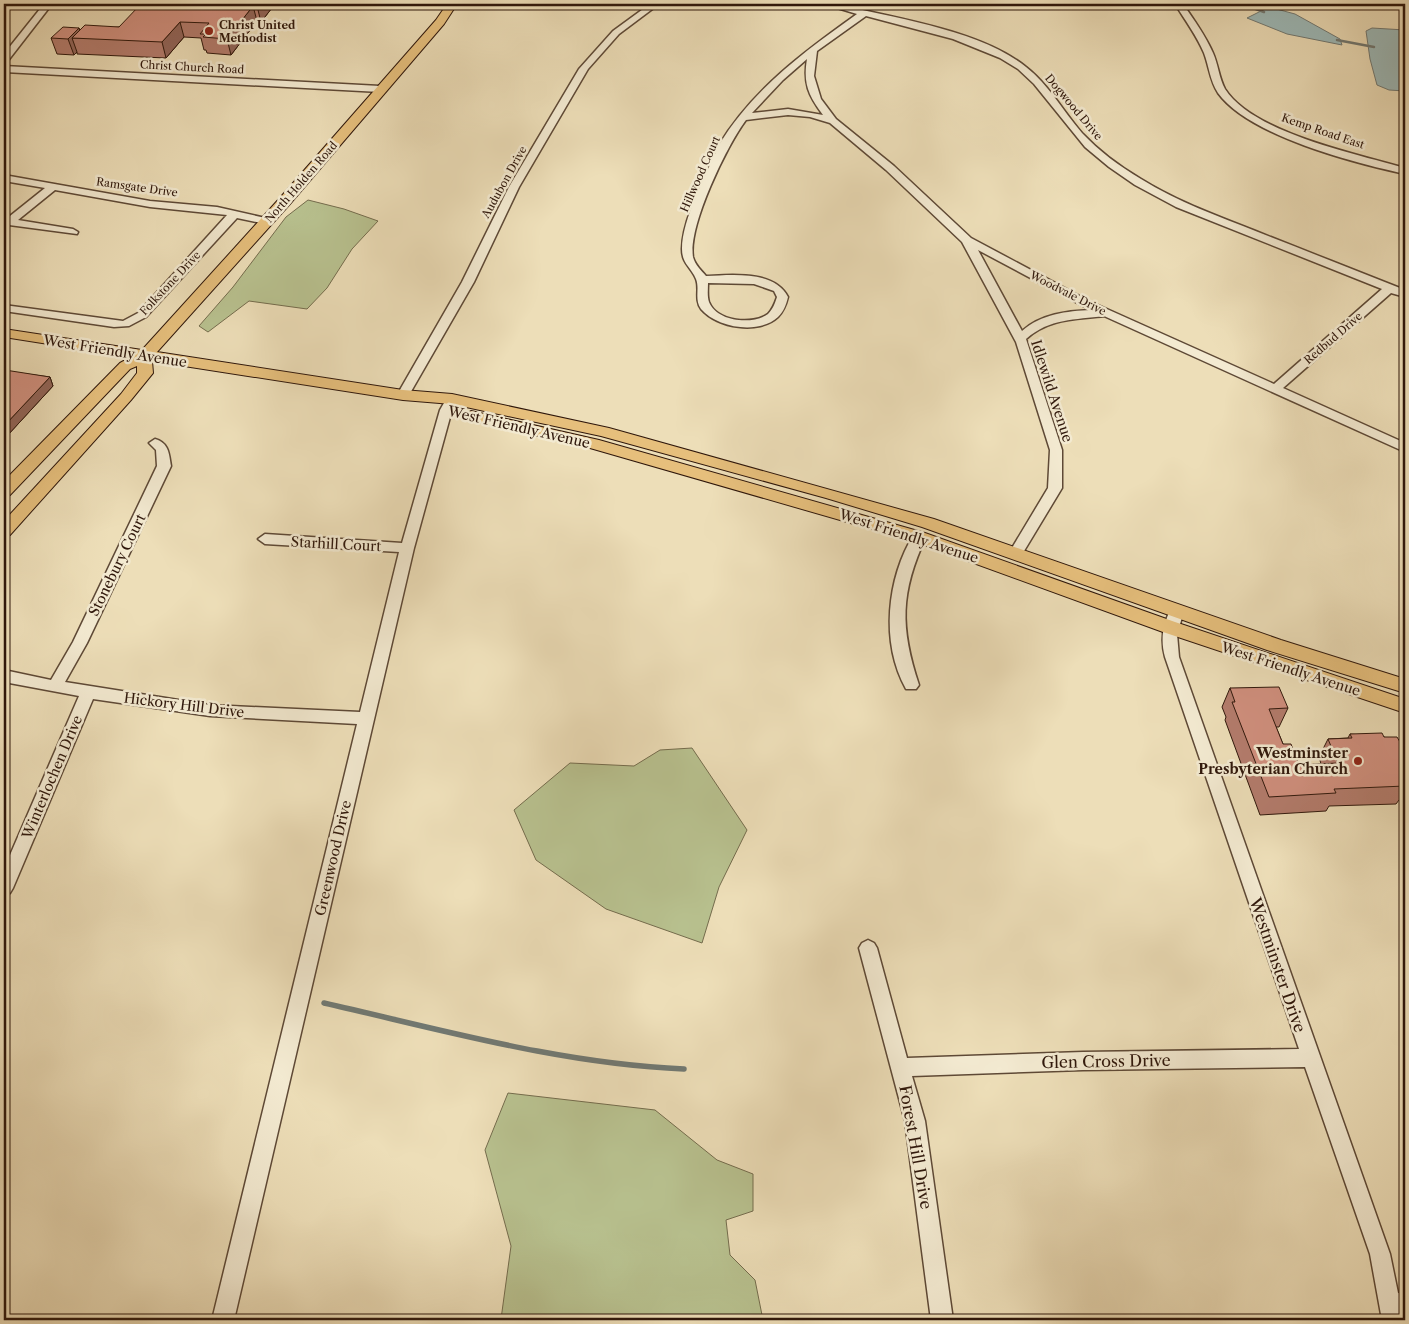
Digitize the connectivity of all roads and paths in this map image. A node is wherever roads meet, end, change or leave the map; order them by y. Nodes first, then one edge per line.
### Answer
1 (48, 4) edge
2 (452, 4) edge
3 (655, 4) edge
4 (828, 4) edge
5 (1179, 4) edge
6 (864, 13) junction
7 (813, 51) junction
8 (4, 60) edge
9 (4, 68) edge
10 (380, 89) junction
11 (743, 118) junction
12 (833, 121) junction
13 (1405, 171) edge
14 (4, 178) edge
15 (54, 187) junction
16 (234, 214) junction
17 (6, 221) edge
18 (266, 221) junction
19 (73, 232) dead end
20 (967, 240) junction
21 (702, 280) junction
22 (1390, 288) junction
23 (1405, 294) edge
24 (4, 308) edge
25 (1106, 312) junction
26 (4, 333) edge
27 (1020, 339) junction
28 (145, 356) junction
29 (1275, 389) junction
30 (403, 394) junction
31 (449, 405) junction
32 (155, 443) dead end
33 (1405, 448) edge
34 (4, 490) edge
35 (4, 531) edge
36 (919, 537) junction
37 (265, 540) dead end
38 (407, 548) junction
39 (1016, 553) junction
40 (1173, 619) junction
41 (4, 676) edge
42 (911, 685) dead end
43 (55, 686) junction
44 (1405, 686) edge
45 (88, 693) junction
46 (1405, 706) edge
47 (367, 718) junction
48 (4, 888) edge
49 (868, 948) dead end
50 (1311, 1058) junction
51 (902, 1067) junction
52 (1396, 1310) edge
53 (223, 1320) edge
54 (942, 1320) edge

1 - 8 street
2 - 10 main road, North Holden Road
3 - 30 street, Audubon Drive
4 - 6 street, Dogwood Drive
5 - 13 street, Kemp Road East
6 - 7 street, Hillwood Court
6 - 22 street, Dogwood Drive
7 - 11 street, Hillwood Court
7 - 12 street, Woodvale Drive
9 - 10 street, Christ Church Road
10 - 18 main road, North Holden Road
11 - 12 street
11 - 21 street, Hillwood Court
12 - 20 street, Woodvale Drive
14 - 15 street, Ramsgate Drive
15 - 16 street, Ramsgate Drive
15 - 17 street
16 - 18 street, Ramsgate Drive
16 - 24 street, Folkstone Drive
17 - 19 street
18 - 28 main road, North Holden Road
20 - 25 street, Woodvale Drive
20 - 27 street, Idlewild Avenue
21 - 21 street, Hillwood Court
22 - 23 street, Dogwood Drive
22 - 29 street, Redbud Drive
25 - 27 street
25 - 29 street, Woodvale Drive
26 - 28 main road, West Friendly Avenue
27 - 39 street, Idlewild Avenue
28 - 30 main road, West Friendly Avenue
28 - 34 main road, North Holden Road
28 - 35 main road, North Holden Road
29 - 33 street, Woodvale Drive
30 - 31 main road, West Friendly Avenue
31 - 36 main road, West Friendly Avenue
31 - 38 street, Greenwood Drive
31 - 39 main road, West Friendly Avenue
32 - 43 street, Stonebury Court
36 - 40 main road, West Friendly Avenue
36 - 42 street
37 - 38 street, Starhill Court
38 - 47 street, Greenwood Drive
39 - 40 main road, West Friendly Avenue
40 - 44 main road, West Friendly Avenue
40 - 46 main road, West Friendly Avenue
40 - 50 street, Westminster Drive
41 - 43 street, Hickory Hill Drive
43 - 45 street, Hickory Hill Drive
45 - 47 street, Hickory Hill Drive
45 - 48 street, Winterlochen Drive
47 - 53 street, Greenwood Drive
49 - 51 street, Forest Hill Drive
50 - 51 street, Glen Cross Drive
50 - 52 street, Westminster Drive
51 - 54 street, Forest Hill Drive

